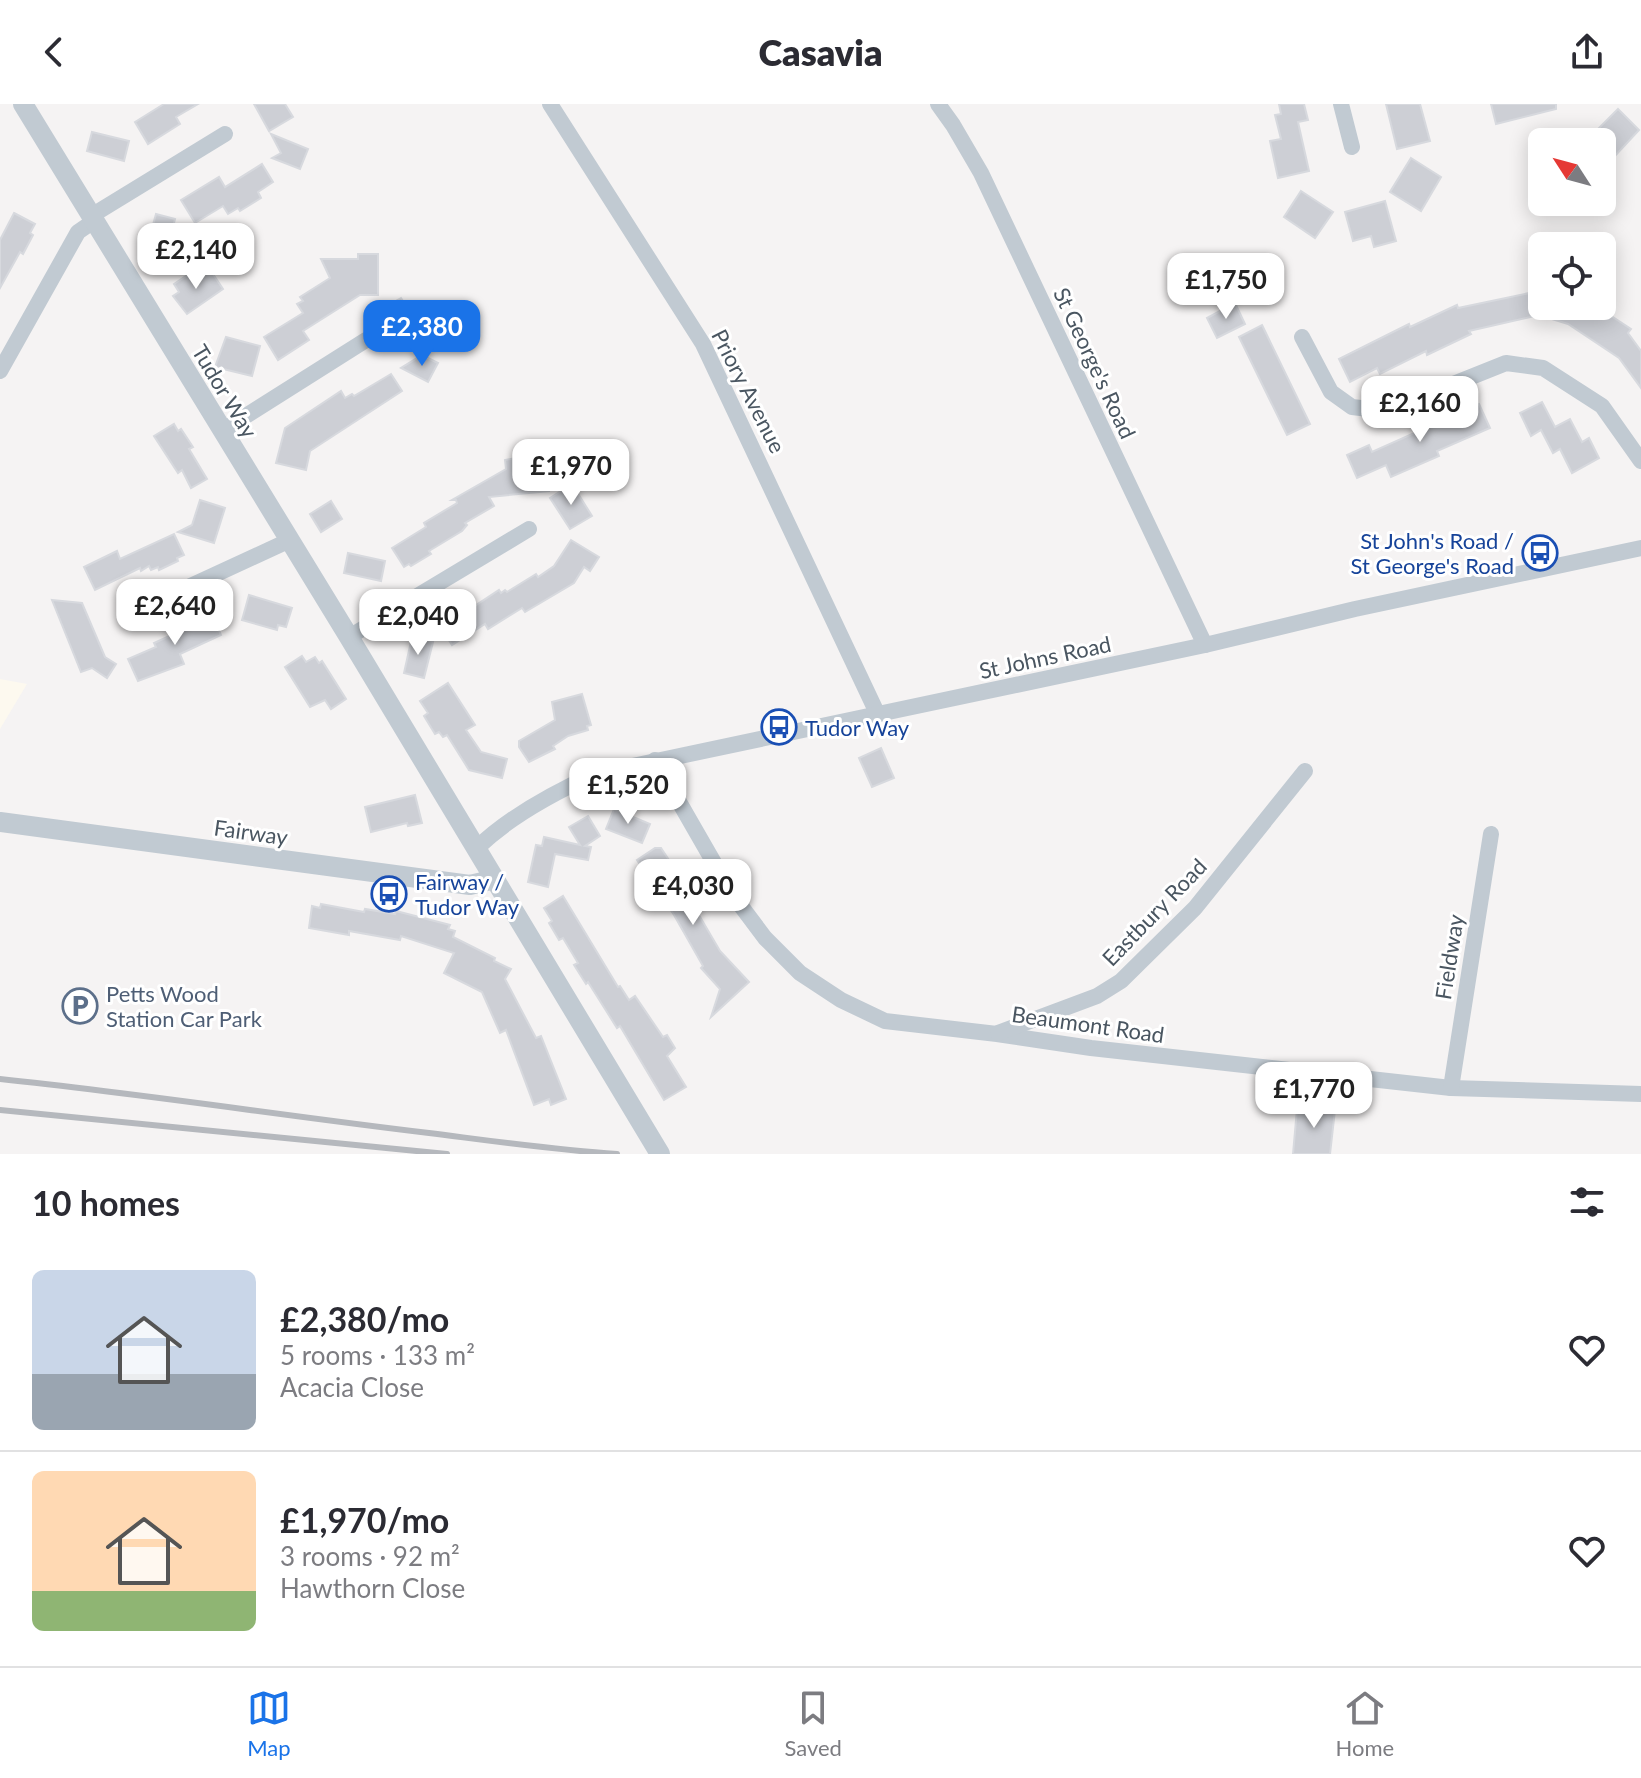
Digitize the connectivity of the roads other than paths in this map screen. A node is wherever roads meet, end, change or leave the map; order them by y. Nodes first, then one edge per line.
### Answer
1 (23, 104) edge
2 (550, 104) edge
3 (938, 104) edge
4 (1341, 104) edge
5 (225, 134) dead end
6 (1352, 147) dead end
7 (92, 219) junction
8 (1302, 337) dead end
9 (366, 340) dead end
10 (0, 371) edge
11 (222, 431) junction
12 (1641, 461) edge
13 (529, 529) dead end
14 (288, 541) junction
15 (1641, 548) edge
16 (132, 613) dead end
17 (349, 637) junction
18 (1205, 645) junction
19 (878, 715) junction
20 (655, 760) junction
21 (1305, 771) dead end
22 (0, 822) edge
23 (1491, 834) dead end
24 (477, 848) junction
25 (495, 879) junction
26 (997, 1034) junction
27 (1451, 1088) junction
28 (1641, 1094) edge
29 (660, 1154) edge

1 - 7 street, Tudor Way
2 - 19 street, Priory Avenue
3 - 18 street, St George's Road
4 - 6 street
5 - 7 street
7 - 10 street
7 - 11 street, Tudor Way
8 - 12 street
9 - 11 street
11 - 14 street, Tudor Way
13 - 17 street
14 - 16 street
14 - 17 street, Tudor Way
15 - 18 street, St Johns Road
17 - 24 street, Tudor Way
18 - 19 street, St Johns Road
19 - 20 street, St Johns Road
20 - 24 street, St Johns Road
20 - 26 street, Beaumont Road
21 - 26 street, Eastbury Road
22 - 25 street, Fairway
23 - 27 street, Fieldway
24 - 25 street, Tudor Way
25 - 29 street, Tudor Way
26 - 27 street, Beaumont Road
27 - 28 street, Beaumont Road

